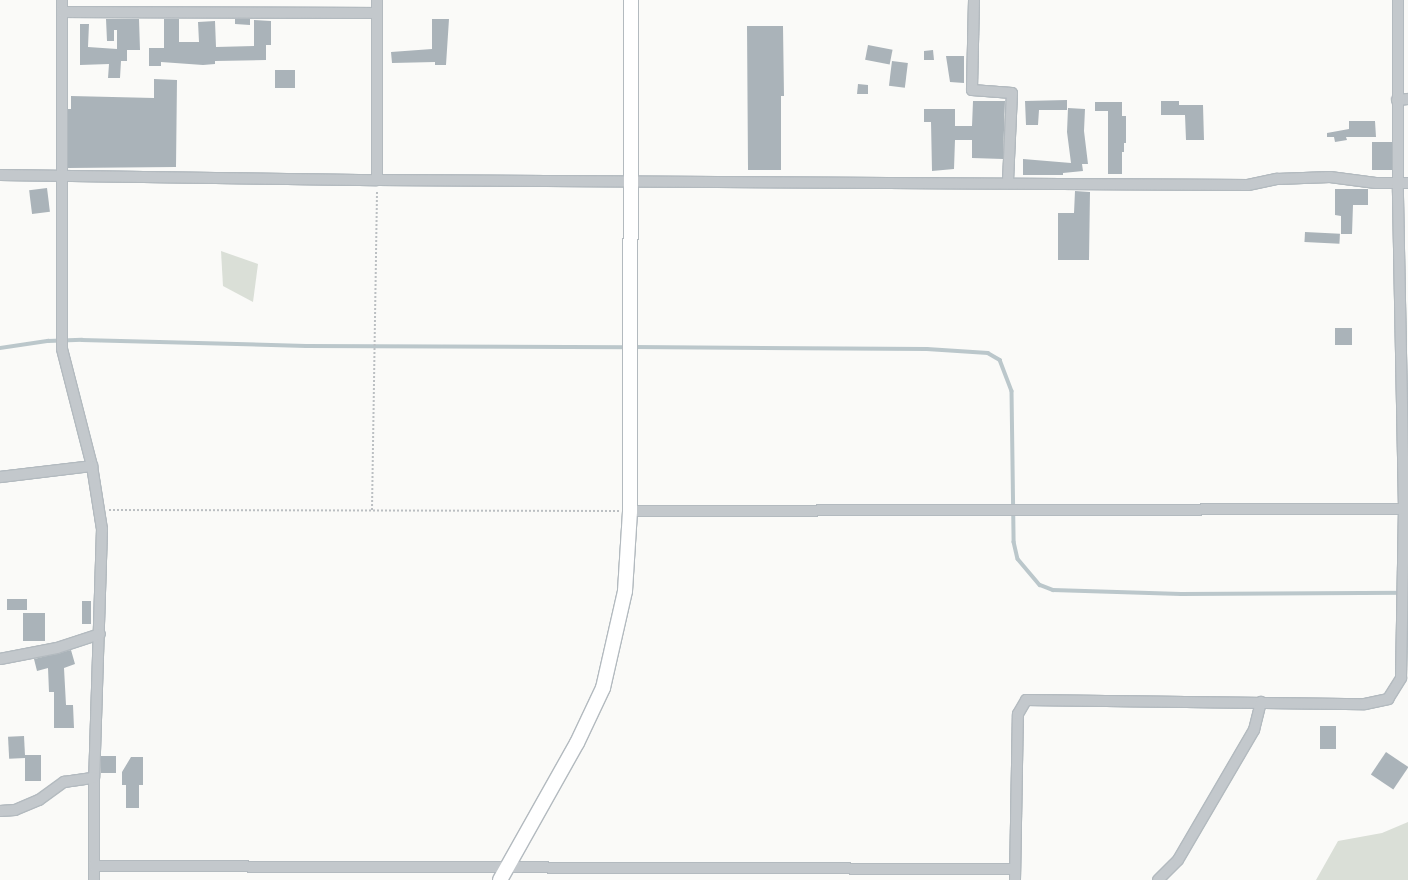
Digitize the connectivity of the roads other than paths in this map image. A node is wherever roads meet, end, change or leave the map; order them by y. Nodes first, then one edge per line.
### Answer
1 (62, 0) edge
2 (377, 0) edge
3 (631, 0) edge
4 (974, 0) edge
5 (1398, 0) edge
6 (62, 12) junction
7 (377, 13) junction
8 (1408, 99) edge
9 (1397, 100) junction
10 (0, 175) edge
11 (63, 176) junction
12 (377, 180) junction
13 (631, 181) junction
14 (1008, 182) junction
15 (1403, 183) edge
16 (92, 466) junction
17 (0, 477) edge
18 (1404, 509) junction
19 (630, 511) junction
20 (100, 634) junction
21 (0, 659) edge
22 (1261, 702) junction
23 (94, 778) junction
24 (0, 811) edge
25 (94, 866) junction
26 (1015, 869) junction
27 (504, 874) edge
28 (94, 880) edge
29 (1014, 880) edge
30 (1158, 880) edge

1 - 6 street
2 - 7 street
3 - 13 street
4 - 14 street
5 - 9 street
6 - 7 street
6 - 11 street
7 - 12 street
8 - 9 street
9 - 15 street
10 - 11 street
11 - 12 street
11 - 16 street
12 - 13 street
13 - 14 street
13 - 19 street
14 - 15 street
15 - 18 street
16 - 17 street
16 - 20 street
18 - 19 street
18 - 22 street
19 - 27 street
20 - 21 street
20 - 23 street
22 - 26 street
22 - 30 street
23 - 24 street
23 - 25 street
25 - 27 street
25 - 28 street
26 - 27 street
26 - 29 street

